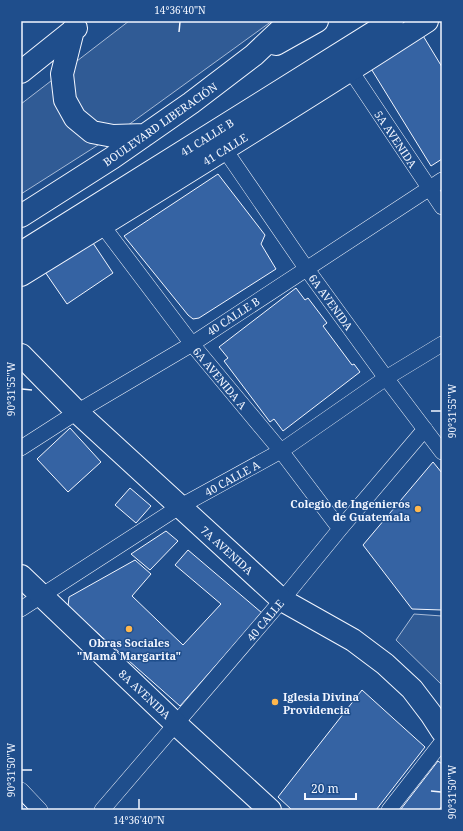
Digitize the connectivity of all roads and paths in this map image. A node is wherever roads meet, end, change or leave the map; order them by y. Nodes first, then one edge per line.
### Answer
1 (290, 21) edge
2 (317, 21) edge
3 (392, 21) edge
4 (427, 21) edge
5 (79, 26) edge
6 (254, 56) junction
7 (23, 70) edge
8 (351, 71) junction
9 (145, 135) junction
10 (225, 150) junction
11 (442, 180) edge
12 (429, 188) junction
13 (442, 207) edge
14 (21, 216) edge
15 (102, 225) junction
16 (21, 253) edge
17 (306, 268) junction
18 (21, 275) edge
19 (192, 344) junction
20 (442, 344) edge
21 (21, 355) edge
22 (386, 378) junction
23 (77, 412) junction
24 (425, 429) junction
25 (21, 448) edge
26 (281, 451) junction
27 (442, 452) edge
28 (179, 507) junction
29 (340, 529) junction
30 (21, 576) edge
31 (42, 597) junction
32 (282, 600) junction
33 (21, 609) edge
34 (176, 724) junction
35 (442, 731) edge
36 (442, 742) edge
37 (21, 790) edge
38 (40, 810) edge
39 (102, 810) edge
40 (270, 810) edge
41 (389, 810) edge

1 - 6 main road, BOULEVARD LIBERACIÓN
2 - 6 main road
3 - 16 main road, 41 CALLE B
4 - 8 main road, 41 CALLE
5 - 7 main road
5 - 9 main road
6 - 9 main road, BOULEVARD LIBERACIÓN
8 - 10 main road, 41 CALLE
8 - 12 street, 5A AVENIDA
9 - 14 main road, BOULEVARD LIBERACIÓN
10 - 15 main road, 41 CALLE
10 - 17 street, 6A AVENIDA
11 - 12 street, 40 CALLE B
12 - 13 street, 5A AVENIDA
12 - 17 street, 40 CALLE B
15 - 18 main road, 41 CALLE
15 - 19 street, 6A AVENIDA A
17 - 19 street, 40 CALLE B
17 - 22 street, 6A AVENIDA
19 - 23 street, 40 CALLE B
19 - 26 street, 6A AVENIDA A
20 - 22 street, 40 CALLE A
21 - 23 main road, 7A AVENIDA
22 - 24 street, 6A AVENIDA
22 - 26 street, 40 CALLE A
23 - 25 street, 40 CALLE B
23 - 28 main road, 7A AVENIDA
24 - 27 street, 6A AVENIDA
24 - 29 street, 40 CALLE
26 - 28 street, 40 CALLE A
26 - 29 street, 6A AVENIDA A
28 - 31 street, 40 CALLE A
28 - 32 main road, 7A AVENIDA
29 - 32 street, 40 CALLE
30 - 31 main road, 8A AVENIDA
31 - 33 street, 40 CALLE A
31 - 34 main road, 8A AVENIDA
32 - 34 street, 40 CALLE
32 - 35 main road, 7A AVENIDA
34 - 39 street, 40 CALLE
34 - 40 main road, 8A AVENIDA
36 - 41 street
37 - 38 street

